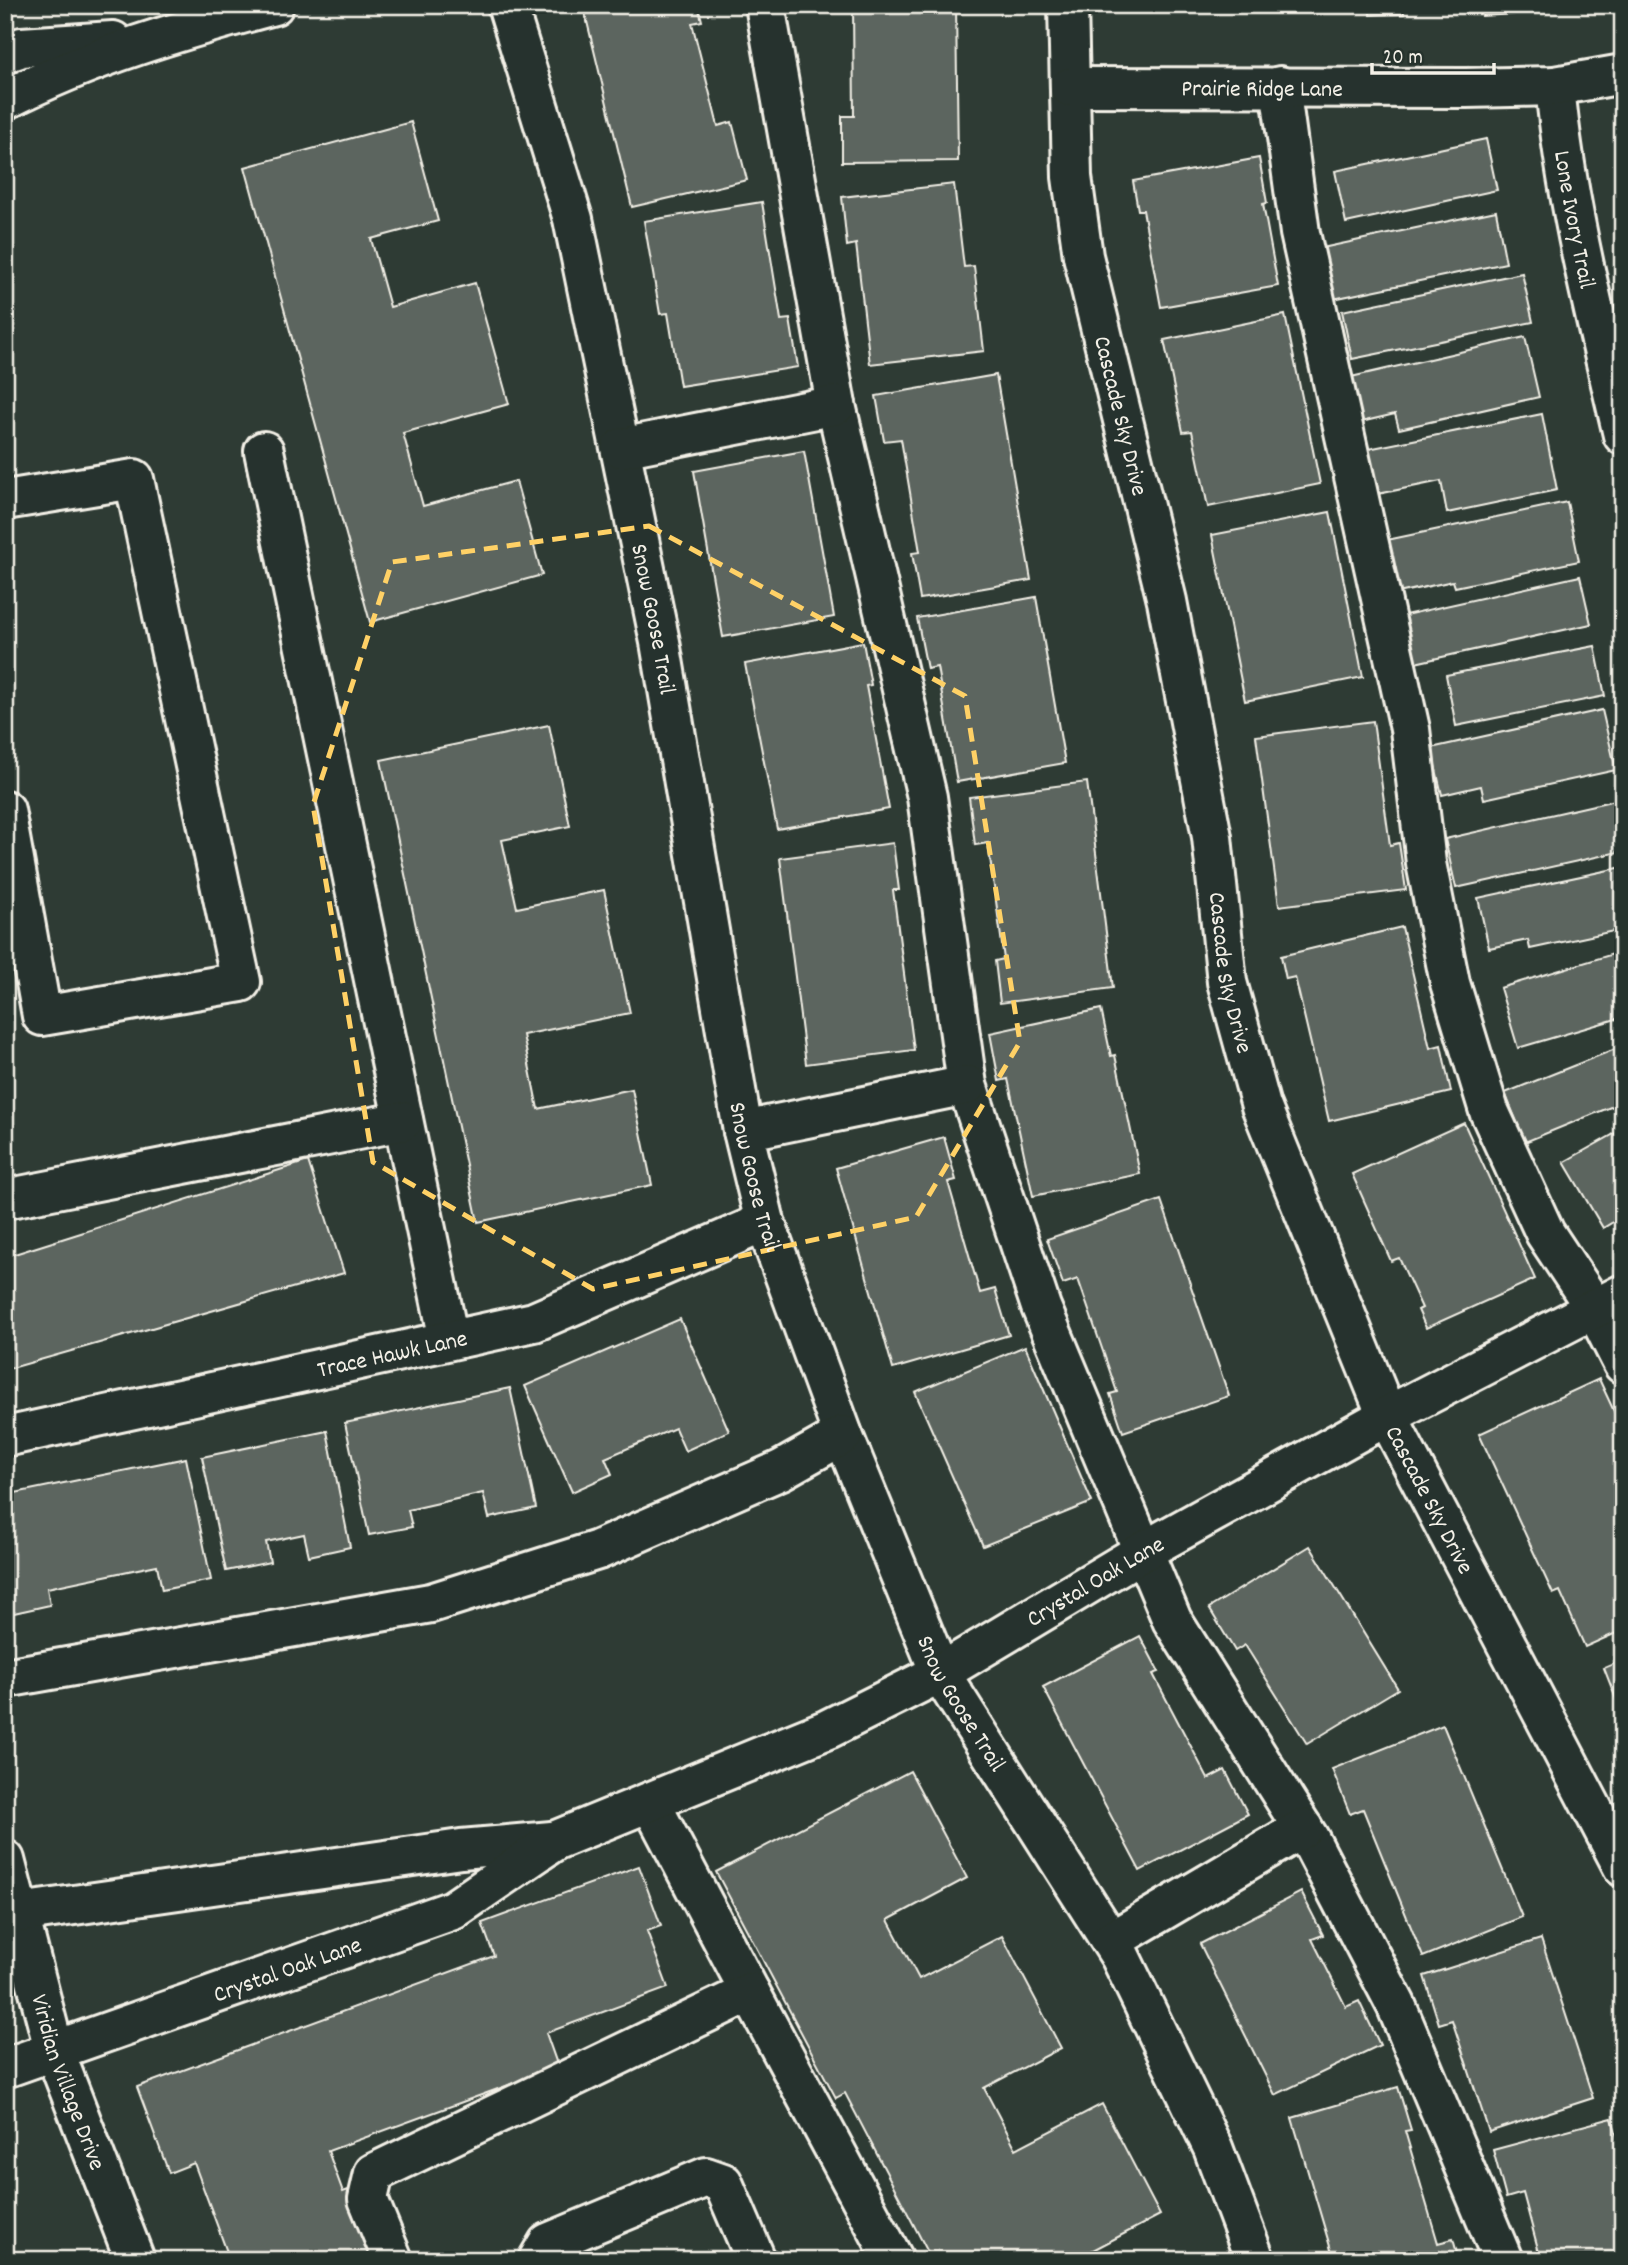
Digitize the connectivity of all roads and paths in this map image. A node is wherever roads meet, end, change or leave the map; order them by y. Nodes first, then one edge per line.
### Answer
1 (274, 5) edge
2 (506, 5) edge
3 (765, 5) edge
4 (1068, 5) edge
5 (213, 13) edge
6 (150, 39) junction
7 (11, 42) edge
8 (1623, 74) edge
9 (43, 80) junction
10 (1280, 86) junction
11 (1555, 86) junction
12 (1070, 87) junction
13 (5, 100) edge
14 (1617, 383) edge
15 (836, 405) junction
16 (1623, 435) edge
17 (621, 448) junction
18 (264, 451) dead end
19 (22, 498) edge
20 (5, 810) edge
21 (967, 1085) junction
22 (403, 1121) junction
23 (743, 1132) junction
24 (5, 1199) edge
25 (765, 1222) junction
26 (1608, 1301) edge
27 (449, 1340) junction
28 (1623, 1364) edge
29 (1387, 1416) junction
30 (843, 1435) junction
31 (5, 1437) edge
32 (1142, 1552) junction
33 (940, 1673) junction
34 (5, 1678) edge
35 (650, 1802) junction
36 (1303, 1828) junction
37 (554, 1841) junction
38 (5, 1860) edge
39 (1623, 1867) edge
40 (12, 1913) edge
41 (1111, 1941) junction
42 (750, 1992) junction
43 (55, 2053) junction
44 (5, 2068) edge
45 (135, 2260) edge
46 (393, 2260) edge
47 (538, 2260) edge
48 (755, 2260) edge
49 (894, 2260) edge
50 (1255, 2260) edge
51 (1503, 2260) edge

1 - 5 street
2 - 17 street, Snow Goose Trail
3 - 15 street
4 - 12 street, Cascade Sky Drive
5 - 6 street
6 - 7 street
6 - 9 street
7 - 9 street
8 - 11 street, Prairie Ridge Lane
9 - 13 street
10 - 11 street, Prairie Ridge Lane
10 - 12 street, Prairie Ridge Lane
10 - 26 street
11 - 14 street, Lone Ivory Trail
12 - 29 street, Cascade Sky Drive
14 - 16 street, Lone Ivory Trail
15 - 17 street
15 - 21 street
17 - 23 street, Snow Goose Trail
18 - 22 street
19 - 20 street
21 - 23 street
21 - 32 street
22 - 24 street
22 - 27 street
23 - 25 street, Snow Goose Trail
25 - 27 street, Trace Hawk Lane
25 - 30 street, Snow Goose Trail
26 - 28 street
26 - 29 street, Crystal Oak Lane
27 - 31 street, Trace Hawk Lane
29 - 32 street, Crystal Oak Lane
29 - 39 street, Cascade Sky Drive
30 - 33 street, Snow Goose Trail
30 - 34 street
32 - 33 street, Crystal Oak Lane
32 - 36 street
33 - 35 street, Crystal Oak Lane
33 - 41 street, Snow Goose Trail
35 - 37 street, Crystal Oak Lane
35 - 42 street
36 - 41 street
36 - 51 street
37 - 40 street, Crystal Oak Lane
37 - 43 street, Crystal Oak Lane
38 - 40 street, Viridian Village Drive
40 - 43 street, Viridian Village Drive
41 - 50 street, Snow Goose Trail
42 - 46 street
42 - 49 street
43 - 44 street, Crystal Oak Lane
43 - 45 street, Viridian Village Drive
47 - 48 street

